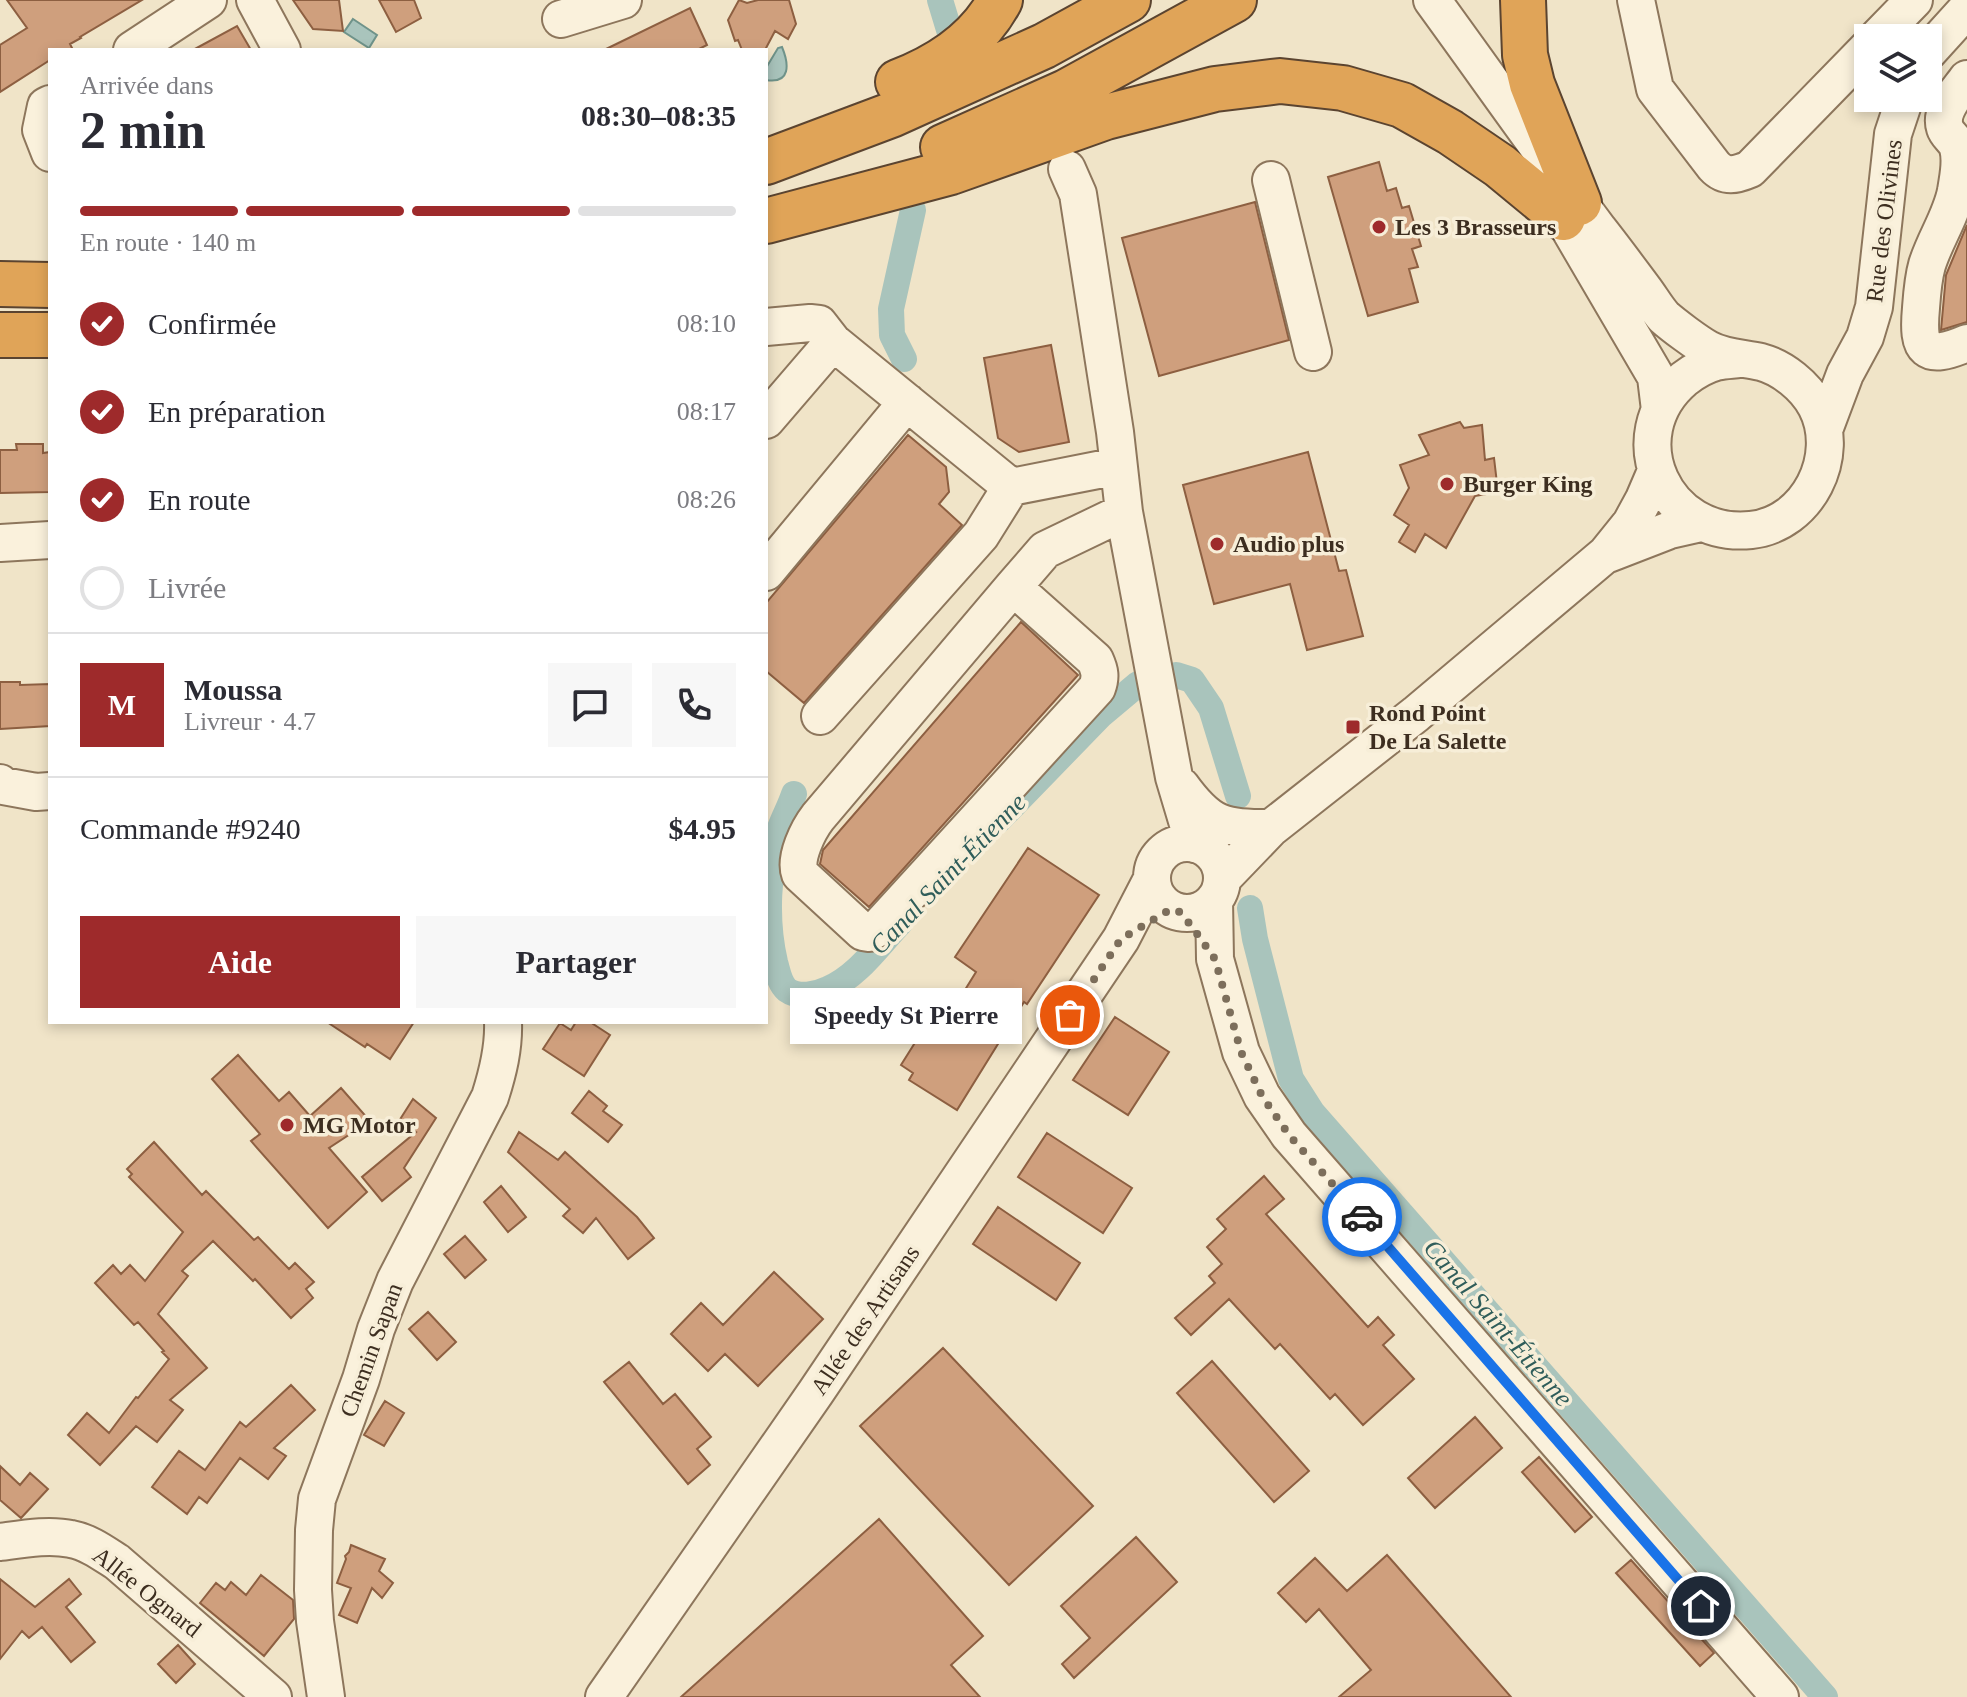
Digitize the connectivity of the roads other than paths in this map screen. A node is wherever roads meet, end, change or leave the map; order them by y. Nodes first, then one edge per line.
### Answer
1 (208, 0) edge
2 (255, 0) edge
3 (623, 0) edge
4 (1000, 0) edge
5 (1128, 0) edge
6 (1234, 0) edge
7 (1405, 0) edge
8 (1432, 0) edge
9 (1523, 0) edge
10 (1636, 0) edge
11 (1914, 0) edge
12 (1967, 9) edge
13 (561, 19) dead end
14 (1891, 24) edge
15 (1942, 37) edge
16 (135, 48) edge
17 (281, 48) edge
18 (1854, 62) edge
19 (1476, 79) junction
20 (1964, 93) edge
21 (48, 105) edge
22 (1900, 112) edge
23 (768, 130) edge
24 (48, 148) edge
25 (768, 161) edge
26 (1067, 169) dead end
27 (1271, 180) dead end
28 (1571, 210) junction
29 (1960, 210) edge
30 (768, 217) edge
31 (768, 218) edge
32 (0, 284) edge
33 (48, 285) edge
34 (768, 327) edge
35 (0, 335) edge
36 (48, 335) edge
37 (833, 342) junction
38 (1861, 342) junction
39 (1967, 343) edge
40 (1313, 352) dead end
41 (1740, 359) junction
42 (1783, 371) junction
43 (907, 402) junction
44 (1660, 410) junction
45 (768, 418) edge
46 (1824, 430) junction
47 (1118, 466) junction
48 (1656, 471) junction
49 (1011, 487) junction
50 (1124, 512) junction
51 (1701, 523) junction
52 (48, 540) edge
53 (0, 543) edge
54 (1606, 554) junction
55 (768, 570) edge
56 (1013, 587) junction
57 (820, 716) dead end
58 (1174, 777) junction
59 (0, 783) edge
60 (48, 791) edge
61 (1271, 828) junction
62 (1193, 867) junction
63 (1176, 911) junction
64 (1121, 939) junction
65 (1215, 959) junction
66 (503, 1024) edge
67 (0, 1542) edge
68 (273, 1697) edge
69 (326, 1697) edge
70 (604, 1697) edge
71 (1780, 1697) edge

1 - 16 street
2 - 17 street
3 - 13 street
4 - 23 highway
5 - 25 highway
6 - 30 highway
7 - 19 street
8 - 19 street
9 - 28 highway
10 - 18 street
11 - 14 street
12 - 15 street
19 - 28 street
20 - 29 street
21 - 24 street
22 - 38 street, Rue des Olivines
26 - 47 street
27 - 40 street
28 - 31 highway
28 - 41 street
28 - 44 street
29 - 39 street
32 - 33 highway
34 - 37 street
35 - 36 highway
37 - 43 street
37 - 45 street
38 - 42 street
38 - 46 street, Rue des Olivines
41 - 42 street
41 - 44 street
42 - 46 street
43 - 49 street
43 - 55 street
44 - 48 street
46 - 51 street
47 - 49 street
47 - 50 street
48 - 51 street
48 - 54 street
49 - 57 street
50 - 56 street
50 - 58 street
51 - 54 street
52 - 53 street
54 - 61 street, Allée des Artisans
56 - 56 street
58 - 61 street
58 - 62 street
59 - 60 street
61 - 62 street, Allée des Artisans
62 - 63 street
62 - 64 street, Allée des Artisans
62 - 65 street
63 - 64 street, Allée des Artisans
63 - 65 street
64 - 70 street, Allée des Artisans
65 - 71 street
66 - 69 street, Chemin Sapan
67 - 68 street, Allée Ognard

